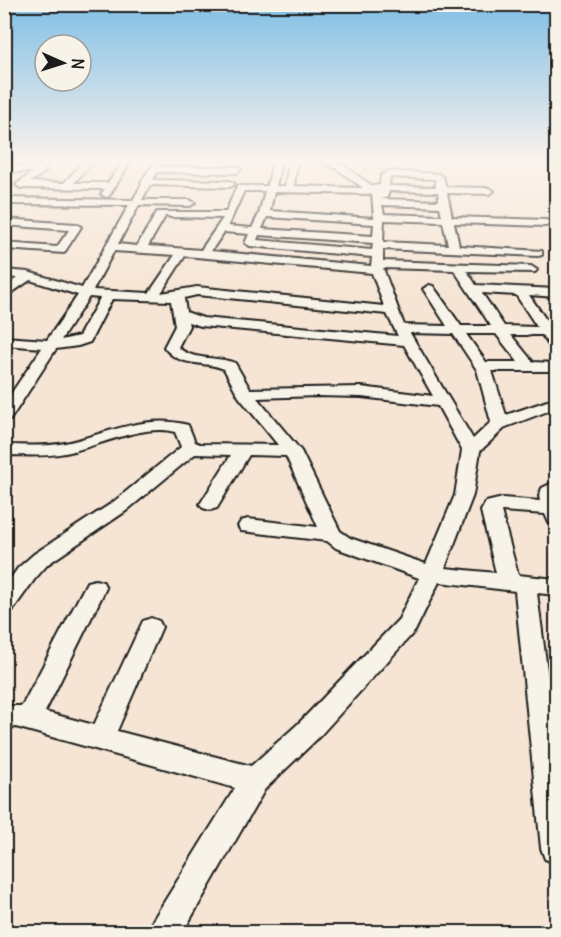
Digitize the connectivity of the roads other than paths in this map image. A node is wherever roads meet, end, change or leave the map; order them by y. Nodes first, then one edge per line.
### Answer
1 (24, 207) edge
2 (93, 207) edge
3 (115, 207) edge
4 (138, 207) edge
5 (231, 207) edge
6 (266, 207) edge
7 (279, 207) edge
8 (312, 207) edge
9 (328, 207) edge
10 (376, 207) edge
11 (418, 207) edge
12 (446, 207) edge
13 (88, 212) junction
14 (40, 213) junction
15 (145, 214) junction
16 (264, 214) junction
17 (230, 215) junction
18 (419, 218) junction
19 (378, 219) junction
20 (448, 219) junction
21 (4, 222) edge
22 (546, 223) dead end
23 (222, 229) junction
24 (257, 232) junction
25 (420, 233) dead end
26 (305, 236) junction
27 (4, 246) edge
28 (111, 247) junction
29 (141, 249) junction
30 (454, 249) junction
31 (182, 252) junction
32 (538, 253) dead end
33 (204, 254) junction
34 (378, 255) junction
35 (51, 265) junction
36 (458, 267) junction
37 (531, 270) dead end
38 (4, 273) edge
39 (28, 276) junction
40 (429, 289) dead end
41 (473, 289) junction
42 (520, 291) junction
43 (85, 293) junction
44 (556, 293) edge
45 (4, 294) edge
46 (108, 295) junction
47 (177, 296) junction
48 (152, 298) junction
49 (393, 311) junction
50 (179, 314) junction
51 (458, 329) junction
52 (501, 330) junction
53 (552, 331) edge
54 (405, 335) junction
55 (54, 344) junction
56 (7, 345) edge
57 (556, 345) edge
58 (482, 366) junction
59 (529, 367) junction
60 (556, 367) edge
61 (245, 394) junction
62 (444, 402) junction
63 (556, 403) edge
64 (4, 417) edge
65 (500, 423) junction
66 (192, 447) junction
67 (4, 450) edge
68 (243, 450) junction
69 (471, 450) junction
70 (292, 451) junction
71 (556, 487) edge
72 (210, 504) dead end
73 (555, 513) edge
74 (248, 526) dead end
75 (332, 535) junction
76 (432, 574) junction
77 (517, 583) junction
78 (556, 587) edge
79 (95, 588) dead end
80 (4, 606) edge
81 (150, 627) dead end
82 (16, 719) edge
83 (100, 740) junction
84 (255, 780) junction
85 (553, 806) edge
86 (556, 848) edge
87 (169, 932) edge

1 - 14 street
2 - 13 street
3 - 13 street
4 - 15 street
5 - 17 street
6 - 16 street
7 - 16 street
8 - 26 street
9 - 19 street
10 - 19 street
11 - 18 street
12 - 20 street
13 - 14 street
13 - 14 street
13 - 35 street
14 - 21 street
15 - 17 street
15 - 28 street
15 - 29 street
16 - 24 street
17 - 23 street
18 - 19 street
18 - 20 street
18 - 25 street
19 - 34 street
20 - 22 street
20 - 30 street
23 - 24 street
23 - 33 street
24 - 26 street
24 - 34 street
26 - 34 street
27 - 35 street
28 - 29 street
28 - 43 street
29 - 31 street
30 - 32 street
30 - 34 street
31 - 33 street
31 - 48 street
33 - 34 street
34 - 36 street
34 - 49 street
35 - 39 street
35 - 43 street
36 - 37 street
36 - 41 street
38 - 39 street
39 - 45 street
40 - 51 street
41 - 42 street
41 - 52 street
42 - 44 street
42 - 53 street
43 - 46 street
43 - 55 street
46 - 48 street
46 - 55 street
47 - 48 street
47 - 49 street
47 - 50 street
49 - 54 street
50 - 54 street
50 - 61 street
51 - 52 street
51 - 54 street
51 - 58 street
52 - 53 street
52 - 59 street
53 - 57 street
54 - 62 street
55 - 56 street
55 - 64 street
58 - 59 street
58 - 65 street
59 - 60 street
61 - 62 street
61 - 70 street
62 - 69 street
63 - 65 street
65 - 69 street
66 - 67 street
66 - 68 street
66 - 80 street
68 - 70 street
68 - 72 street
69 - 76 street
70 - 75 street
71 - 73 street
73 - 77 street
74 - 75 street
75 - 76 street
76 - 77 street
76 - 84 street
77 - 78 street
77 - 85 street
79 - 82 street
81 - 83 street
82 - 83 street
83 - 84 street
84 - 87 street
85 - 86 street

